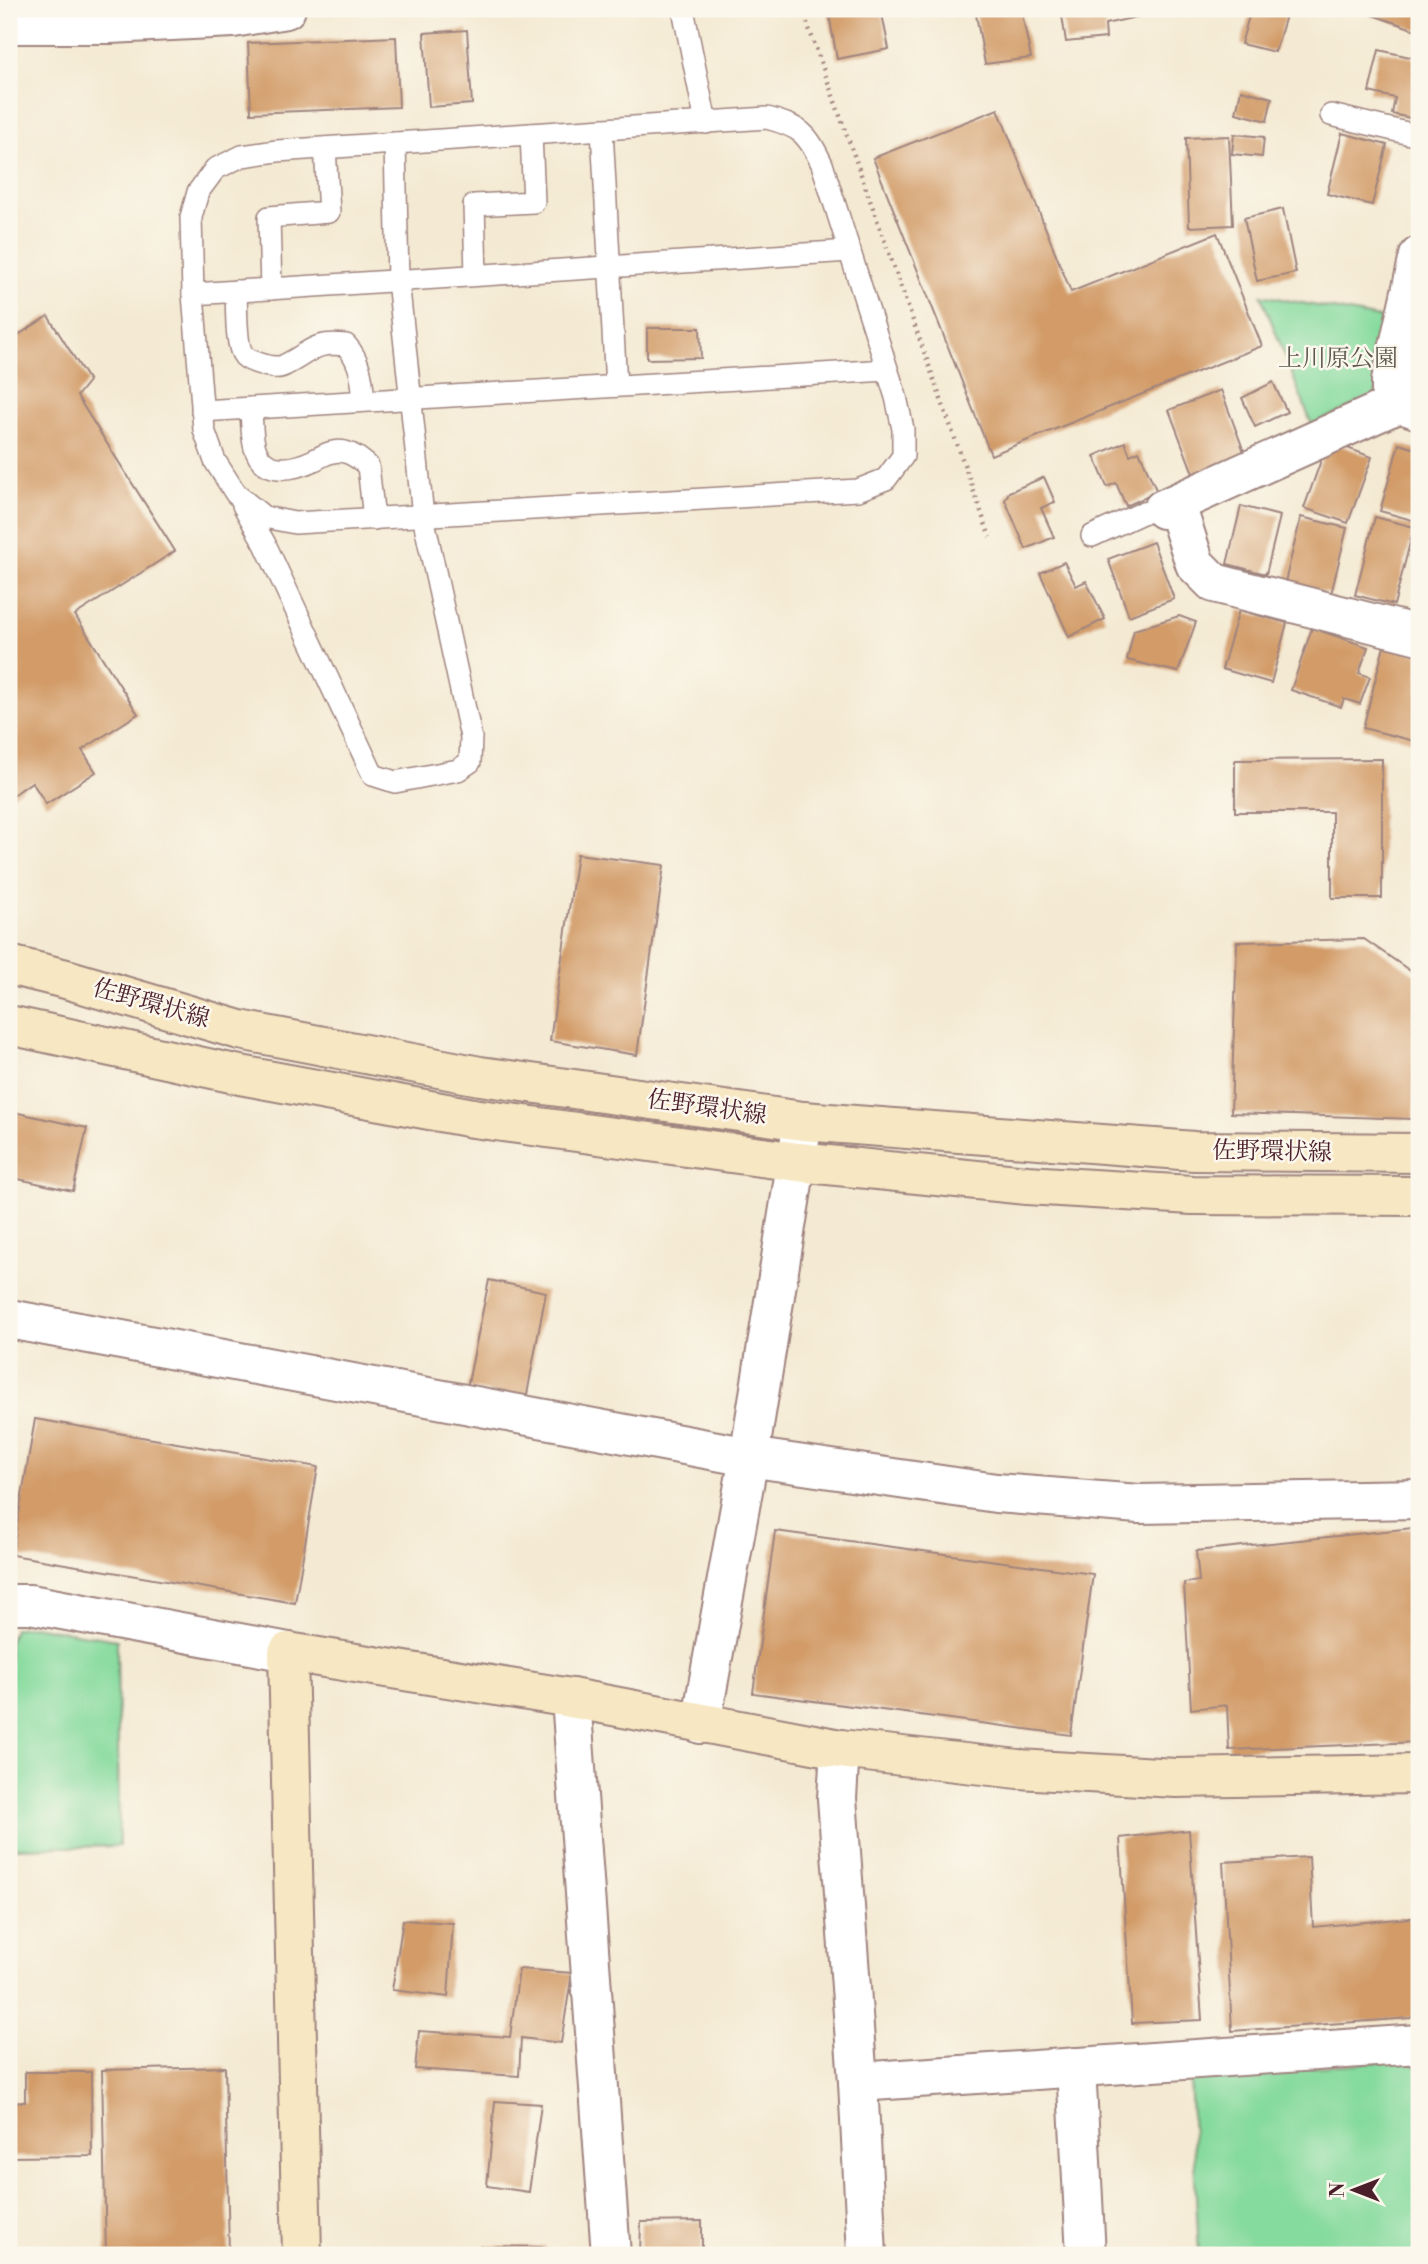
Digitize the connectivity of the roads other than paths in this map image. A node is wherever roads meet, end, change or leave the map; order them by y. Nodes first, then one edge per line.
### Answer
1 (286, 9) edge
2 (683, 9) edge
3 (9, 24) edge
4 (1331, 115) dead end
5 (706, 122) junction
6 (602, 130) junction
7 (531, 134) junction
8 (1419, 136) edge
9 (395, 143) junction
10 (325, 148) junction
11 (850, 251) junction
12 (1419, 256) edge
13 (609, 267) junction
14 (476, 275) junction
15 (398, 280) junction
16 (271, 289) junction
17 (236, 291) junction
18 (193, 294) junction
19 (887, 370) junction
20 (616, 386) junction
21 (410, 398) junction
22 (365, 401) junction
23 (251, 408) junction
24 (1405, 408) edge
25 (202, 411) junction
26 (236, 494) junction
27 (1169, 507) junction
28 (422, 516) junction
29 (374, 519) junction
30 (1092, 536) dead end
31 (1419, 635) edge
32 (9, 965) edge
33 (9, 1025) edge
34 (803, 1121) junction
35 (1419, 1153) edge
36 (798, 1161) junction
37 (1419, 1196) edge
38 (9, 1319) edge
39 (749, 1457) junction
40 (1419, 1499) edge
41 (9, 1604) edge
42 (288, 1652) junction
43 (570, 1698) junction
44 (701, 1724) junction
45 (840, 1749) junction
46 (1419, 1774) edge
47 (1419, 2044) edge
48 (1076, 2067) junction
49 (858, 2082) junction
50 (302, 2255) edge
51 (611, 2255) edge
52 (867, 2255) edge
53 (1086, 2255) edge

1 - 3 street
2 - 5 lane
4 - 8 lane
5 - 6 lane
5 - 11 lane
6 - 7 lane
6 - 13 lane
7 - 9 lane
7 - 14 lane
9 - 10 lane
9 - 15 lane
10 - 16 lane
10 - 18 lane
11 - 13 lane
11 - 19 lane
12 - 24 street
13 - 14 lane
13 - 20 lane
14 - 15 lane
15 - 16 lane
15 - 21 lane
16 - 17 lane
17 - 18 lane
17 - 22 lane
18 - 25 lane
19 - 20 lane
19 - 28 lane
20 - 21 lane
21 - 22 lane
21 - 28 lane
22 - 23 lane
23 - 25 lane
23 - 29 lane
24 - 27 street
25 - 26 lane
26 - 28 lane
26 - 29 lane
27 - 30 lane
27 - 31 street
28 - 29 lane
32 - 34 main road, 佐野環状線
33 - 36 main road, 佐野環状線
34 - 35 main road, 佐野環状線
34 - 36 street
36 - 37 main road, 佐野環状線
36 - 39 street
38 - 39 street
39 - 40 street
39 - 44 street
41 - 42 street
42 - 43 main road
42 - 50 main road
43 - 44 main road
43 - 51 street
44 - 45 main road
45 - 46 main road
45 - 49 street
47 - 48 street
48 - 49 street
48 - 53 street
49 - 52 street

